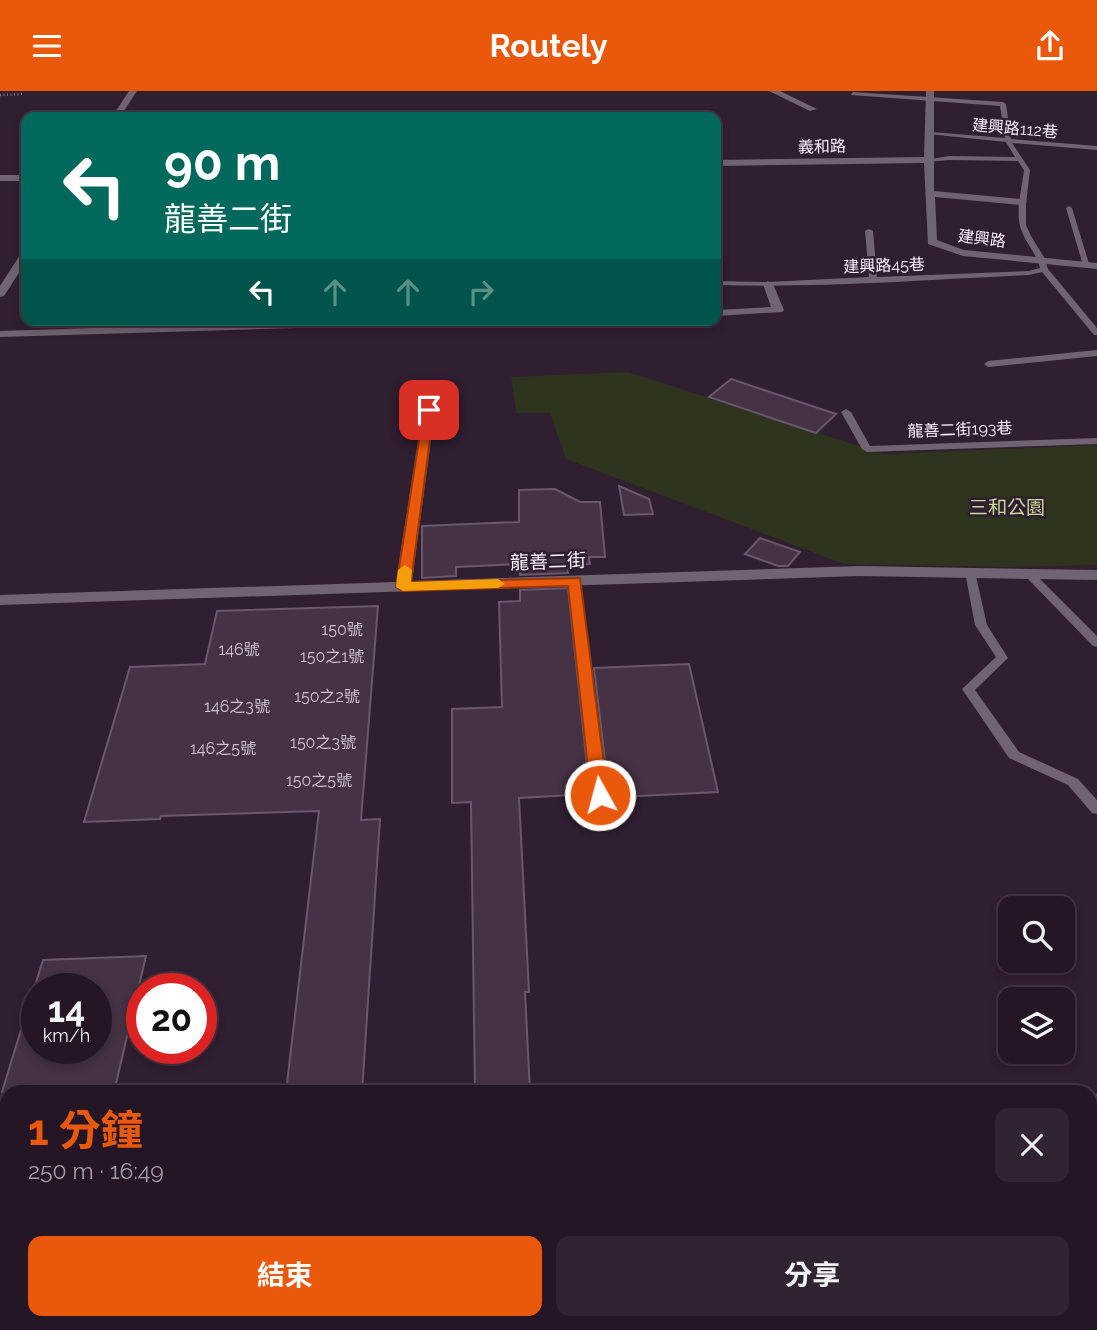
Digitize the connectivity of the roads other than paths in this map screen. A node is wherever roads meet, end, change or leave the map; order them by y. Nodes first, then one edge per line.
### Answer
1 (133, 91) edge
2 (774, 91) edge
3 (853, 94) dead end
4 (930, 95) edge
5 (813, 109) dead end
6 (119, 112) edge
7 (931, 134) junction
8 (1008, 141) junction
9 (1097, 148) edge
10 (1018, 159) junction
11 (928, 160) junction
12 (721, 163) edge
13 (0, 178) edge
14 (21, 178) edge
15 (932, 194) junction
16 (1022, 202) junction
17 (1069, 208) dead end
18 (869, 231) dead end
19 (21, 262) edge
20 (1044, 265) junction
21 (1092, 266) edge
22 (873, 279) junction
23 (721, 283) edge
24 (768, 284) junction
25 (0, 294) edge
26 (721, 313) edge
27 (265, 326) edge
28 (1097, 333) edge
29 (0, 334) edge
30 (1095, 354) edge
31 (988, 364) dead end
32 (429, 410) dead end
33 (846, 412) dead end
34 (1097, 441) edge
35 (971, 572) junction
36 (1097, 575) edge
37 (1032, 577) junction
38 (575, 581) junction
39 (403, 587) junction
40 (0, 600) edge
41 (1097, 643) edge
42 (600, 795) dead end
43 (1097, 809) edge

1 - 6 street
2 - 5 street
3 - 4 lane
4 - 7 street, 建興路
4 - 8 lane
7 - 8 lane, 建興路112巷
7 - 11 street, 建興路
8 - 9 lane, 建興路112巷
8 - 10 lane
10 - 11 lane
10 - 16 lane
11 - 12 street, 義和路
11 - 15 street, 建興路
13 - 14 street
15 - 16 street
15 - 20 street, 建興路
16 - 20 lane
17 - 21 lane
18 - 22 lane
19 - 25 street
20 - 21 street, 建興路
20 - 22 lane, 建興路45巷
20 - 28 lane
22 - 24 lane, 建興路45巷
23 - 24 lane, 建興路45巷
24 - 26 street
27 - 29 street
30 - 31 lane
32 - 39 street
33 - 34 lane, 龍善二街193巷
35 - 37 street, 龍善二街
35 - 38 street, 龍善二街
35 - 43 lane
36 - 37 street, 龍善二街
37 - 41 lane
38 - 39 street, 龍善二街
38 - 42 lane
39 - 40 street, 龍善二街

